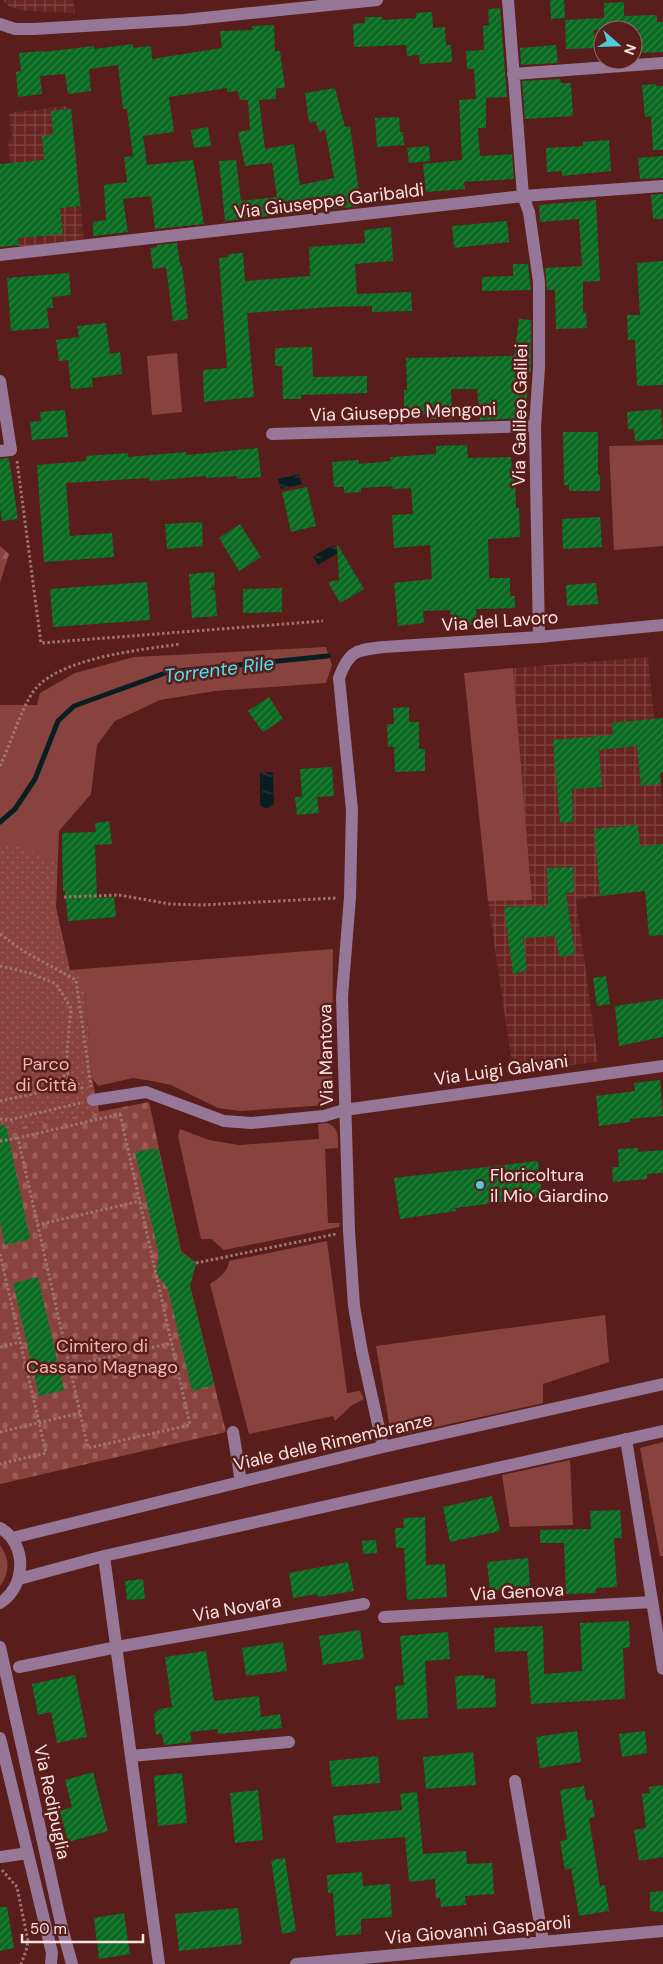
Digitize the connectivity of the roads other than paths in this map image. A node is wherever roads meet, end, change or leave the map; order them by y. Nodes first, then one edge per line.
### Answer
1 (377, 0) edge
2 (508, 0) edge
3 (0, 24) edge
4 (663, 63) edge
5 (513, 74) junction
6 (663, 186) edge
7 (523, 196) junction
8 (0, 254) edge
9 (0, 381) edge
10 (535, 426) junction
11 (272, 434) dead end
12 (5, 450) edge
13 (663, 625) edge
14 (539, 636) junction
15 (345, 662) joint
16 (663, 1066) edge
17 (93, 1100) road end
18 (344, 1110) junction
19 (663, 1384) edge
20 (663, 1431) edge
21 (233, 1432) dead end
22 (626, 1439) junction
23 (383, 1447) junction
24 (241, 1482) junction
25 (0, 1528) edge
26 (12, 1538) junction
27 (104, 1556) junction
28 (19, 1579) junction
29 (652, 1602) junction
30 (1, 1604) edge
31 (364, 1604) dead end
32 (384, 1617) dead end
33 (0, 1647) edge
34 (117, 1647) junction
35 (19, 1667) dead end
36 (663, 1669) edge
37 (0, 1738) edge
38 (289, 1742) dead end
39 (131, 1756) junction
40 (515, 1781) dead end
41 (28, 1853) junction
42 (0, 1861) edge
43 (663, 1931) edge
44 (543, 1941) junction
45 (361, 1961) edge
46 (51, 1964) edge
47 (72, 1964) edge
48 (159, 1964) edge
49 (296, 1964) edge

1 - 3 street
2 - 5 street, Via Galileo Galilei
4 - 5 street
5 - 7 street, Via Galileo Galilei
6 - 7 street, Via Giuseppe Garibaldi
7 - 8 street, Via Giuseppe Garibaldi
7 - 10 street, Via Galileo Galilei
9 - 12 street
10 - 11 street, Via Giuseppe Mengoni
10 - 14 street, Via Galileo Galilei
13 - 14 street, Via del Lavoro
14 - 15 street, Via del Lavoro
15 - 18 street, Via Mantova
16 - 18 street, Via Luigi Galvani
17 - 18 street, Via Luigi Galvani
18 - 23 street, Via Mantova
19 - 23 street, Viale delle Rimembranze
20 - 22 street
21 - 24 street
22 - 27 street
22 - 29 street
23 - 24 street, Viale delle Rimembranze
24 - 26 street, Viale delle Rimembranze
25 - 26 street
26 - 28 street
27 - 28 street
27 - 34 street
28 - 30 street
29 - 32 street, Via Genova
29 - 36 street
31 - 34 street, Via Novara
33 - 47 street, Via Redipuglia
34 - 35 street, Via Novara
34 - 39 street
37 - 41 street, Via Redipuglia
38 - 39 street
39 - 48 street
40 - 44 street
41 - 42 street, Via Redipuglia
41 - 46 street, Via Redipuglia
43 - 44 street, Via Giovanni Gasparoli
44 - 45 street, Via Giovanni Gasparoli
45 - 49 street, Via Giovanni Gasparoli
46 - 47 street

